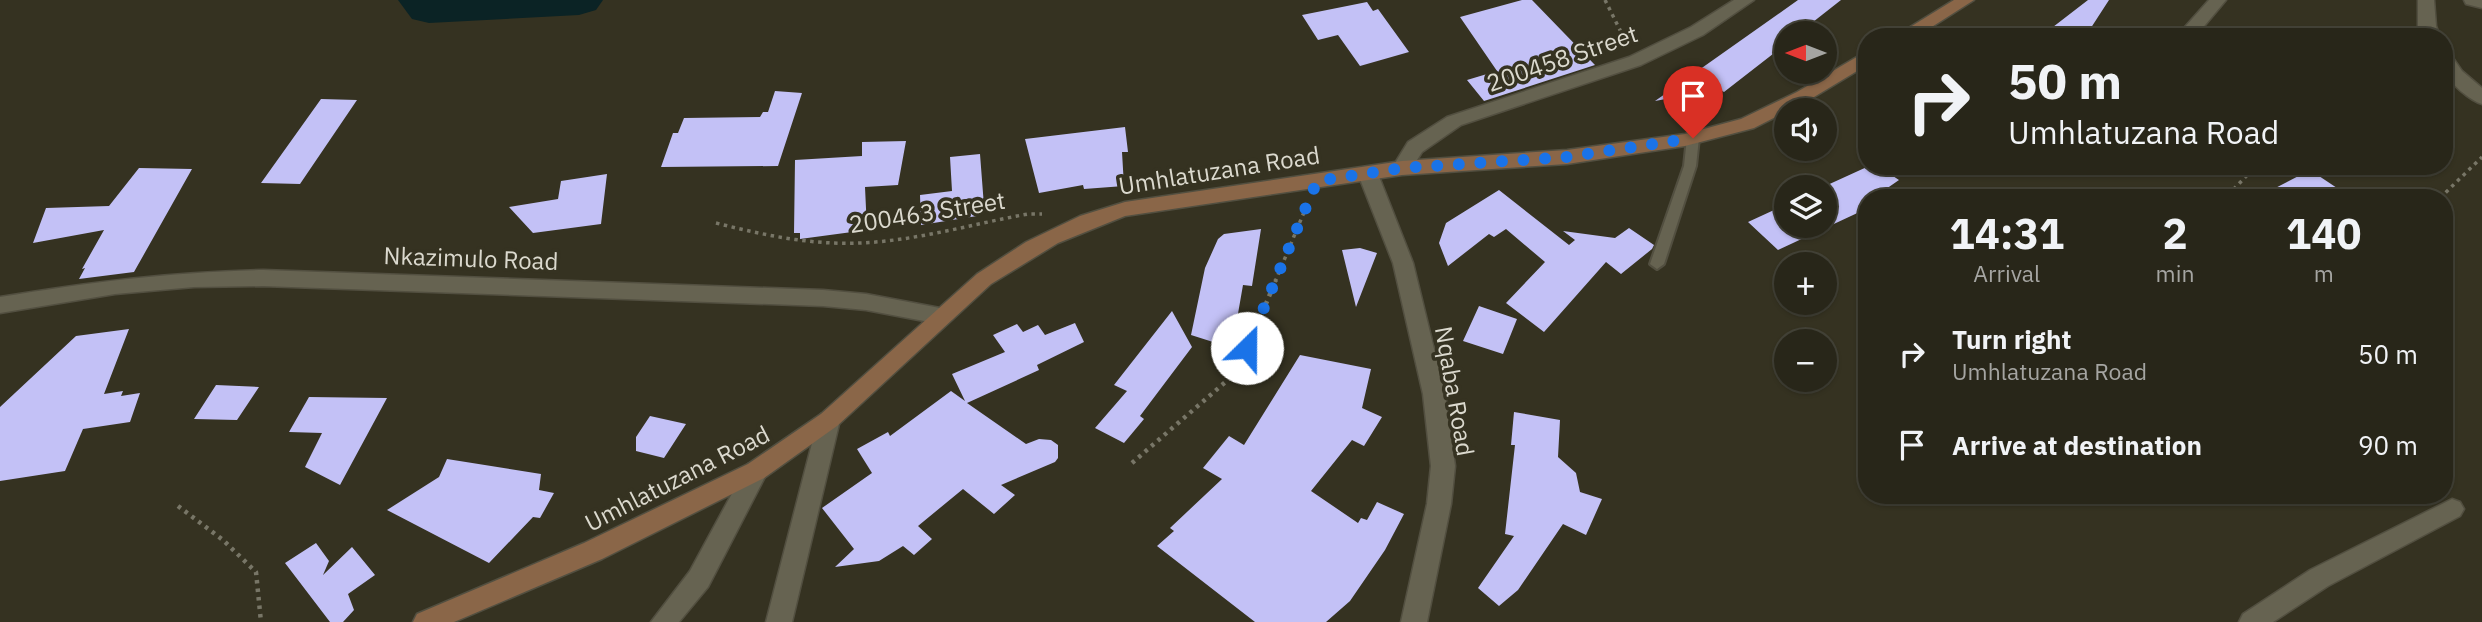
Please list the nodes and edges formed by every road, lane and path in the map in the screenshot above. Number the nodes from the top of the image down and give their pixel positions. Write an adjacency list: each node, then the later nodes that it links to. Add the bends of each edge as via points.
1 (1605, 0): 11 (path)
2 (1746, 0): 11 (street, 200458 Street, via 1697,31)
3 (1966, 0): 8 (street)
4 (2218, 0): 9 (street)
5 (2426, 0): 10 (street)
6 (2472, 0): 7 (street)
7 (2482, 3)
8 (1918, 28)
9 (2193, 28)
10 (2428, 28)
11 (1635, 61): 17 (street, 200458 Street, via 1454,121 1415,147)
12 (1858, 63): 15 (street, Umhlatuzana Road, via 1747,124)
13 (2453, 71): 14 (street)
14 (2482, 98)
15 (1693, 138): 17 (street, Umhlatuzana Road, via 1567,157); 25 (lane, via 1690,166)
16 (2482, 157): 22 (path)
17 (1402, 168): 18 (street, Umhlatuzana Road)
18 (1368, 174): 20 (street, Umhlatuzana Road); 37 (street, Nqaba Road, via 1403,263 1434,394 1442,456 1443,483)
19 (2247, 175): 21 (path)
20 (1317, 181): 27 (street, Umhlatuzana Road, via 1103,215 1012,258); 29 (path, via 1237,372)
21 (2234, 189)
22 (2449, 189)
23 (1053, 215): 24 (path, 200463 Street, via 1028,214 888,240 839,243 780,239)
24 (716, 223)
25 (1657, 264)
26 (0, 305): 27 (street, Nkazimulo Road, via 115,286 263,278 823,298)
27 (940, 316): 28 (street, Umhlatuzana Road)
28 (829, 420): 30 (street, Umhlatuzana Road); 36 (street)
29 (1132, 463)
30 (756, 471): 34 (street, Umhlatuzana Road, via 593,551); 35 (street, via 699,579)
31 (178, 506): 33 (path, via 256,572)
32 (2452, 509): 38 (street, via 2319,578)
33 (261, 622)
34 (426, 622)
35 (664, 622)
36 (779, 622)
37 (1414, 622)
38 (2252, 622)

